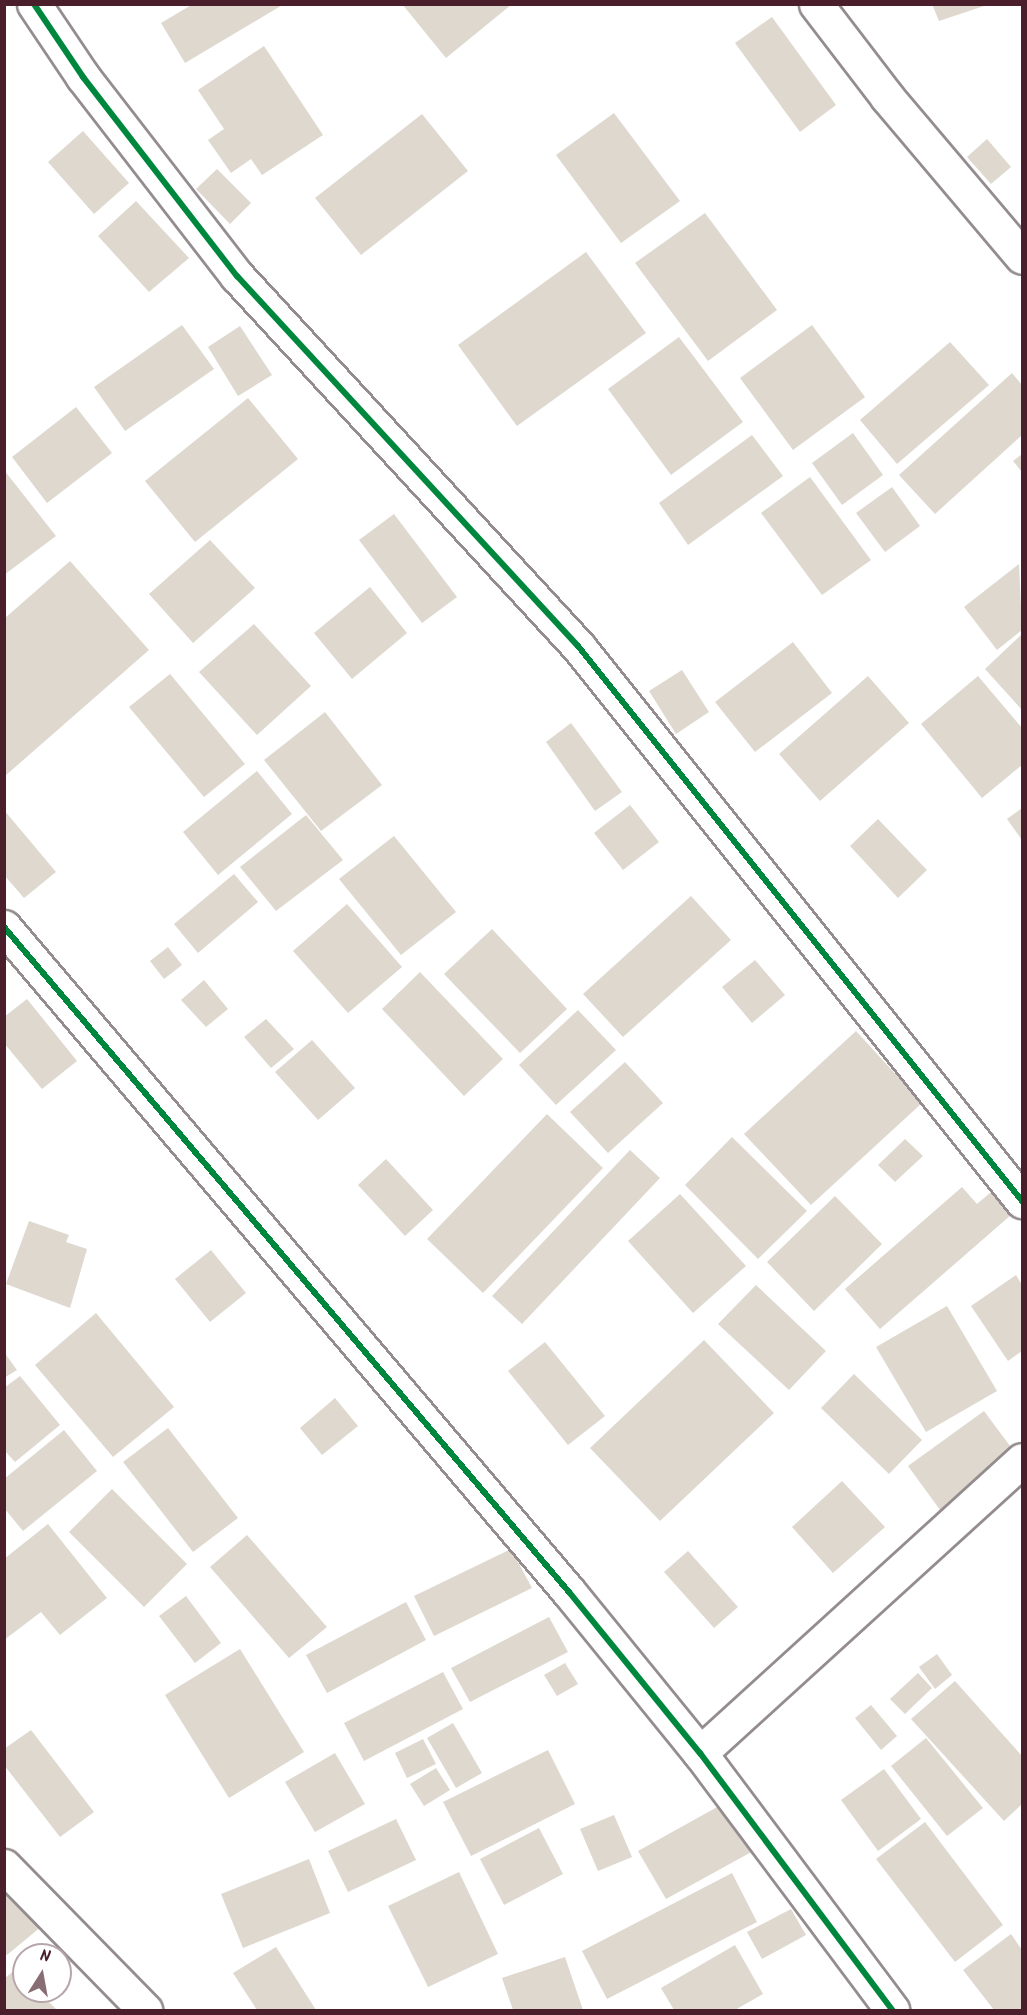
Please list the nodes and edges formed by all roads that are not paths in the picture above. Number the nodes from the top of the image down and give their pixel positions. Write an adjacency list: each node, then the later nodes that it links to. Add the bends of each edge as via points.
1 (34, 4): 5 (street, via 83,77 237,276 578,646)
2 (816, 4): 3 (street, via 887,97)
3 (1023, 257)
4 (4, 927): 7 (street)
5 (1023, 1201)
6 (1023, 1460): 7 (street)
7 (700, 1753): 10 (street)
8 (4, 1866): 9 (street)
9 (145, 2010)
10 (892, 2010)

